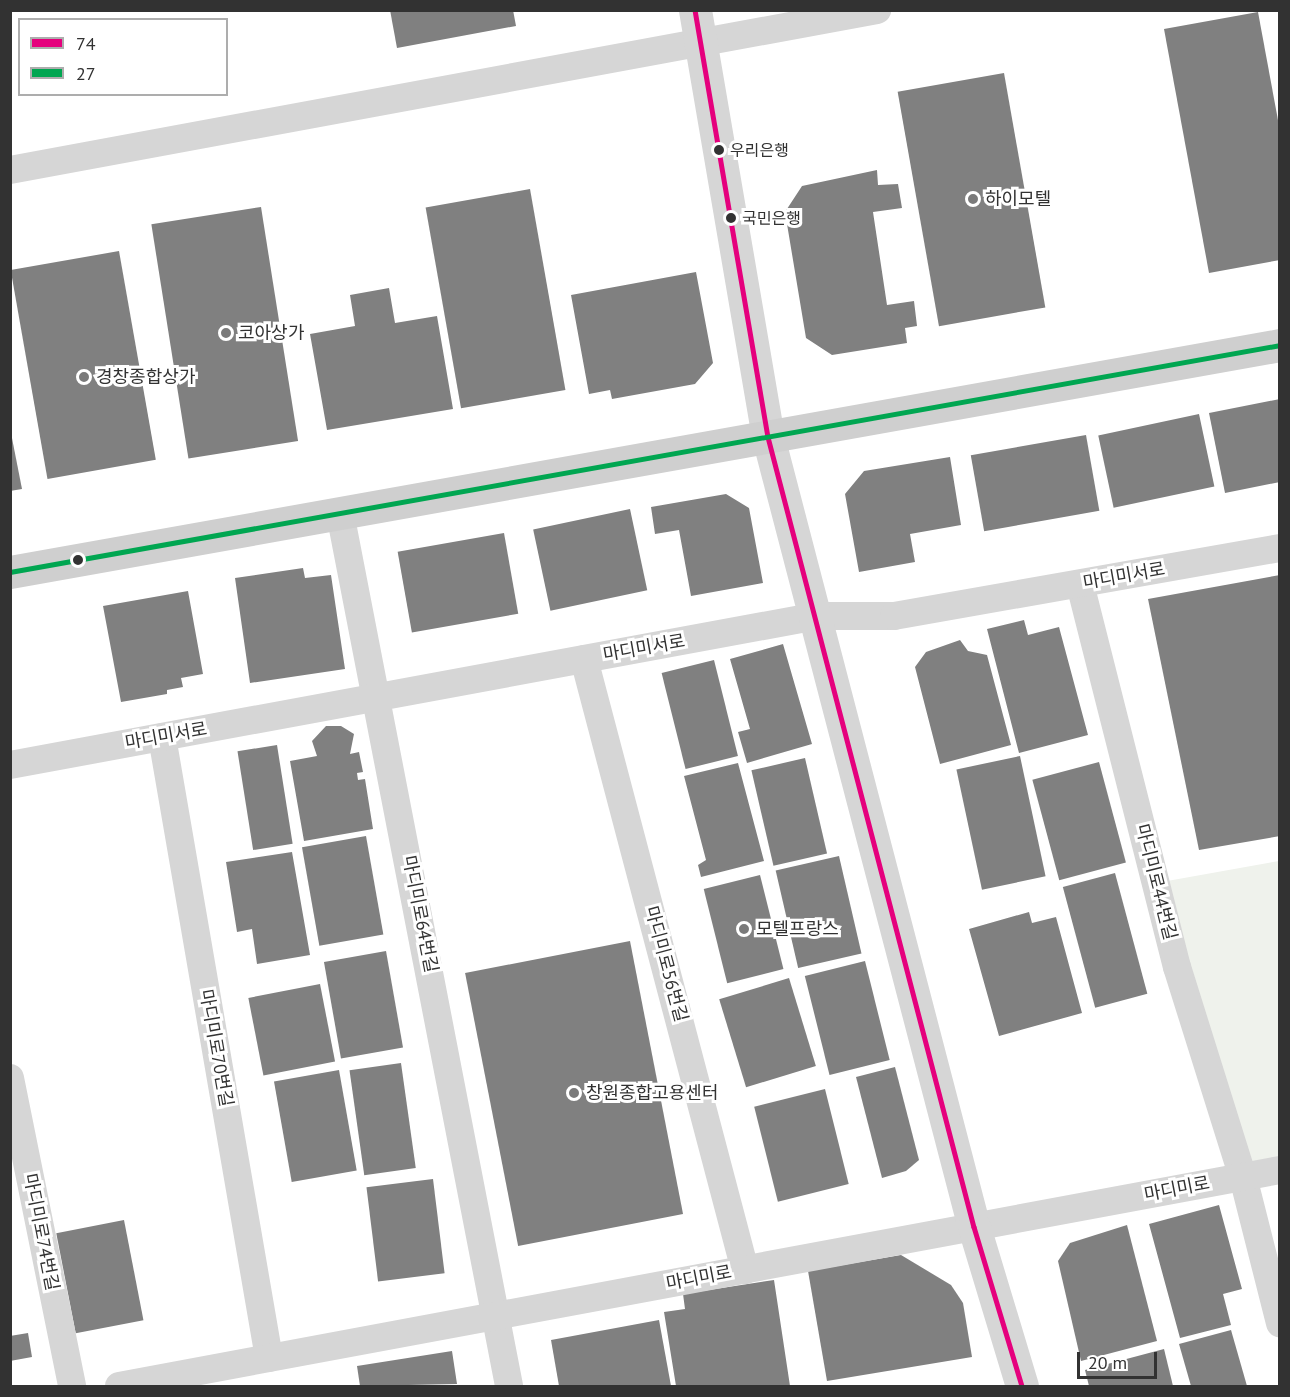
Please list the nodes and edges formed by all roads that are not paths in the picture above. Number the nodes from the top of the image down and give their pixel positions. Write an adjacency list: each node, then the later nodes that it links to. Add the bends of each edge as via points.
1 (695, 10): 3 (street)
2 (877, 10): 3 (street)
3 (700, 43): 4 (street); 6 (street)
4 (10, 170)
5 (1280, 345): 6 (main road)
6 (768, 437): 7 (main road); 11 (street)
7 (340, 513): 9 (main road); 13 (street, 마디미로64번길)
8 (1280, 548): 10 (street, 마디미서로)
9 (10, 572)
10 (1080, 584): 11 (street, 마디미서로, via 894,616); 18 (street, 마디미로44번길, via 1177,967)
11 (817, 616): 12 (street, 마디미서로); 19 (street)
12 (584, 659): 13 (street, 마디미서로); 20 (street, 마디미로56번길)
13 (376, 698): 14 (street, 마디미서로); 21 (street, 마디미로64번길)
14 (162, 737): 15 (street, 마디미서로); 23 (street, 마디미로70번길)
15 (10, 765)
16 (10, 1078): 24 (street, 마디미로74번길)
17 (1280, 1170): 18 (street, 마디미로)
18 (1243, 1177): 19 (street, 마디미로); 22 (street, 마디미로44번길)
19 (974, 1227): 20 (street, 마디미로); 27 (street)
20 (745, 1270): 21 (street, 마디미로)
21 (499, 1316): 23 (street, 마디미로); 26 (street, 마디미로64번길)
22 (1280, 1323)
23 (269, 1358): 25 (street, 마디미로)
24 (72, 1386)
25 (119, 1386)
26 (509, 1386)
27 (1022, 1386)

